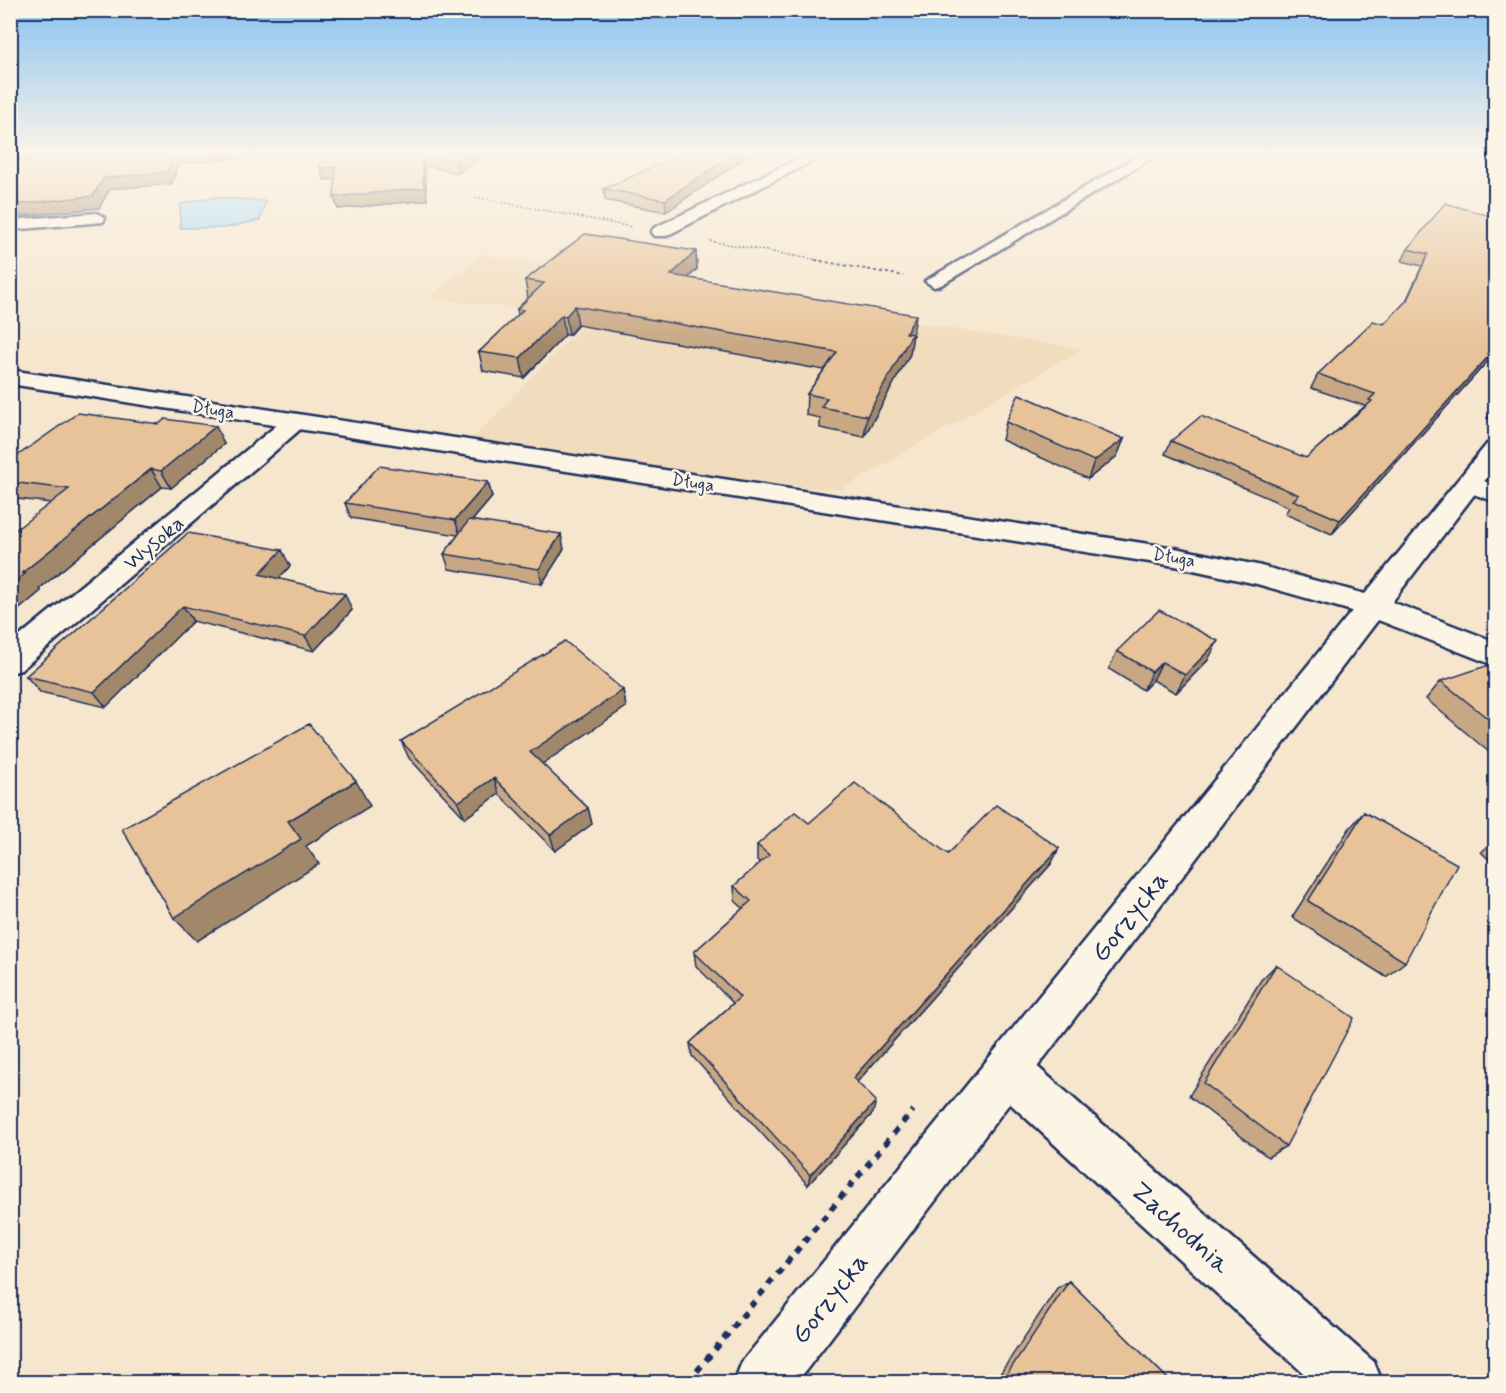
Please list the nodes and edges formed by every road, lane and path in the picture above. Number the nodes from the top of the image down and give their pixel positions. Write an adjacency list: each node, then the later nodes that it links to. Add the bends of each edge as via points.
1 (690, 217): 5 (street)
2 (1044, 217): 6 (street)
3 (97, 218): 4 (street)
4 (10, 225)
5 (660, 232)
6 (934, 281)
7 (10, 377): 8 (street, Długa)
8 (296, 421): 12 (street, Długa, via 1175,557 1289,581); 14 (street, Wysoka)
9 (1496, 449): 10 (street, Gorzycka)
10 (1468, 484): 11 (street); 12 (street, Gorzycka)
11 (1496, 494)
12 (1373, 606): 13 (street, Długa); 15 (street, Gorzycka)
13 (1496, 655)
14 (10, 662)
15 (1008, 1071): 16 (street, Gorzycka); 17 (street, Zachodnia)
16 (762, 1383)
17 (1354, 1383)

